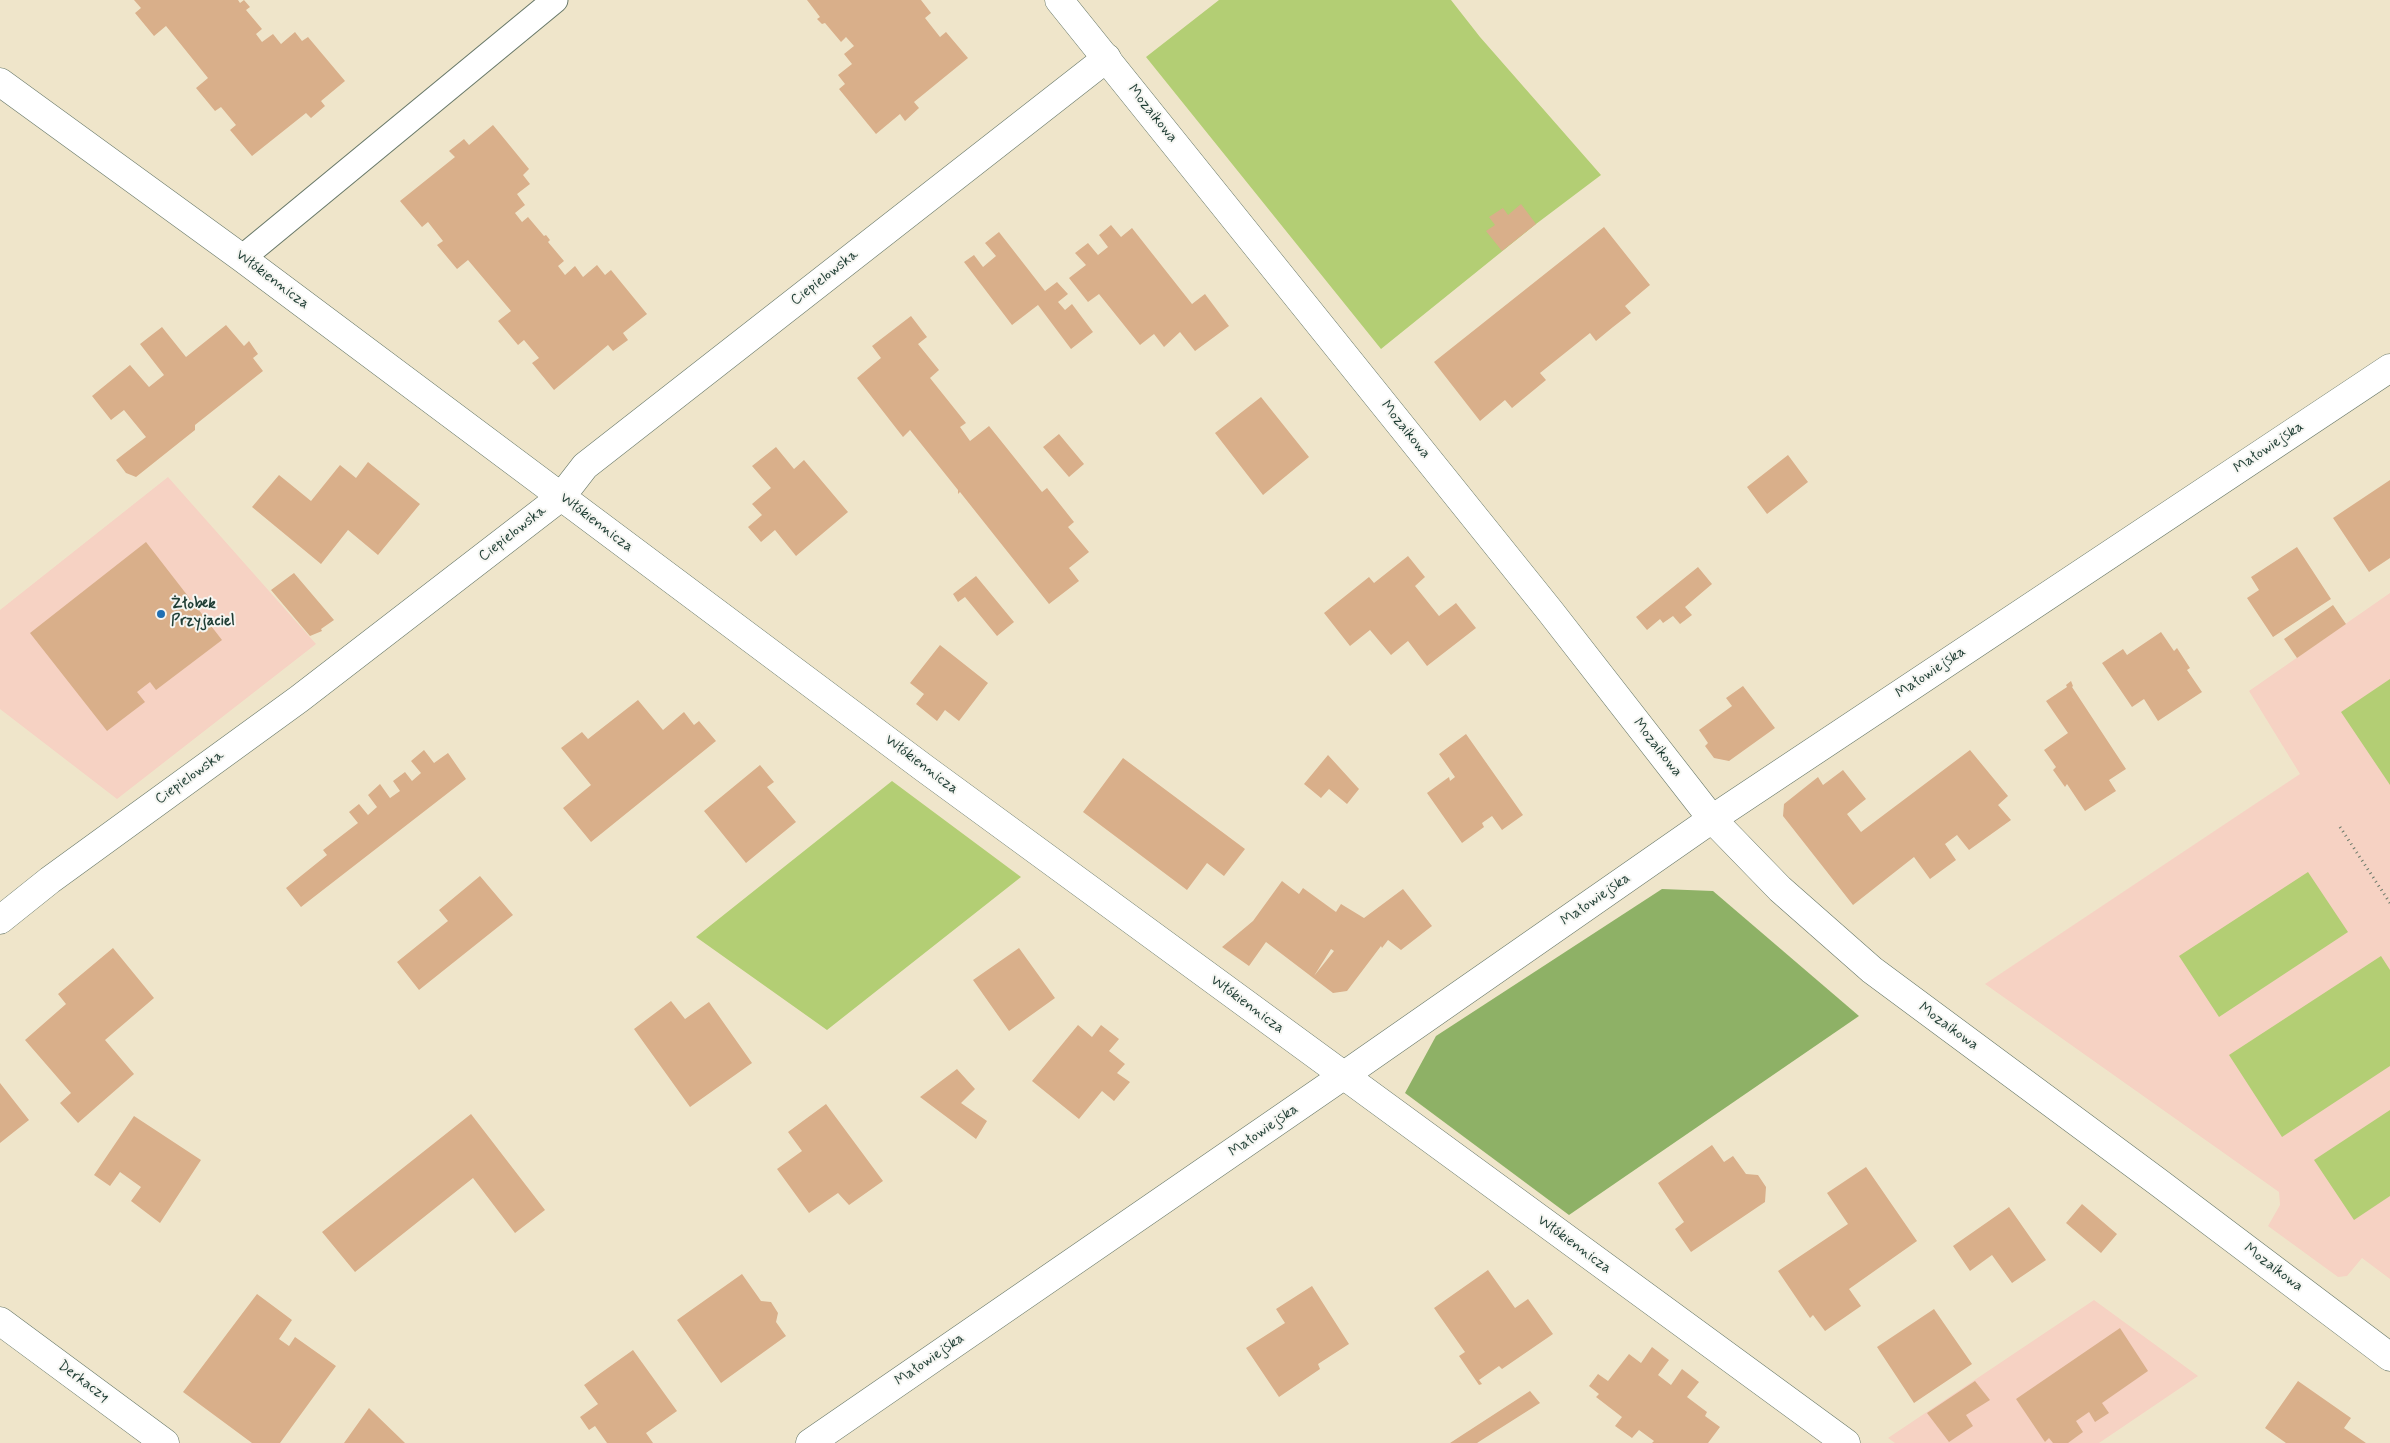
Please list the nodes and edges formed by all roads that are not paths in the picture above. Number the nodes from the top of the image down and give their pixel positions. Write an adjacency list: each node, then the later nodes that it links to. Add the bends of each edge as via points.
1 (555, 0): 5 (lane)
2 (1059, 0): 3 (street, Mozaikowa)
3 (1107, 58): 7 (street, Ciepielowska, via 585,466); 8 (street, Mozaikowa)
4 (0, 82): 5 (street, Włókiennicza)
5 (242, 258): 7 (street, Włókiennicza)
6 (2390, 368): 8 (street, Małowiejska)
7 (561, 497): 9 (street, Ciepielowska, via 299,699); 10 (street, Włókiennicza)
8 (1712, 818): 10 (street, Małowiejska); 12 (street, Mozaikowa, via 1780,889 1872,970)
9 (0, 920)
10 (1344, 1076): 14 (street, Małowiejska); 15 (street, Włókiennicza)
11 (0, 1321): 13 (street, Derkaczy)
12 (2390, 1357)
13 (165, 1443)
14 (810, 1443)
15 (1846, 1443)

